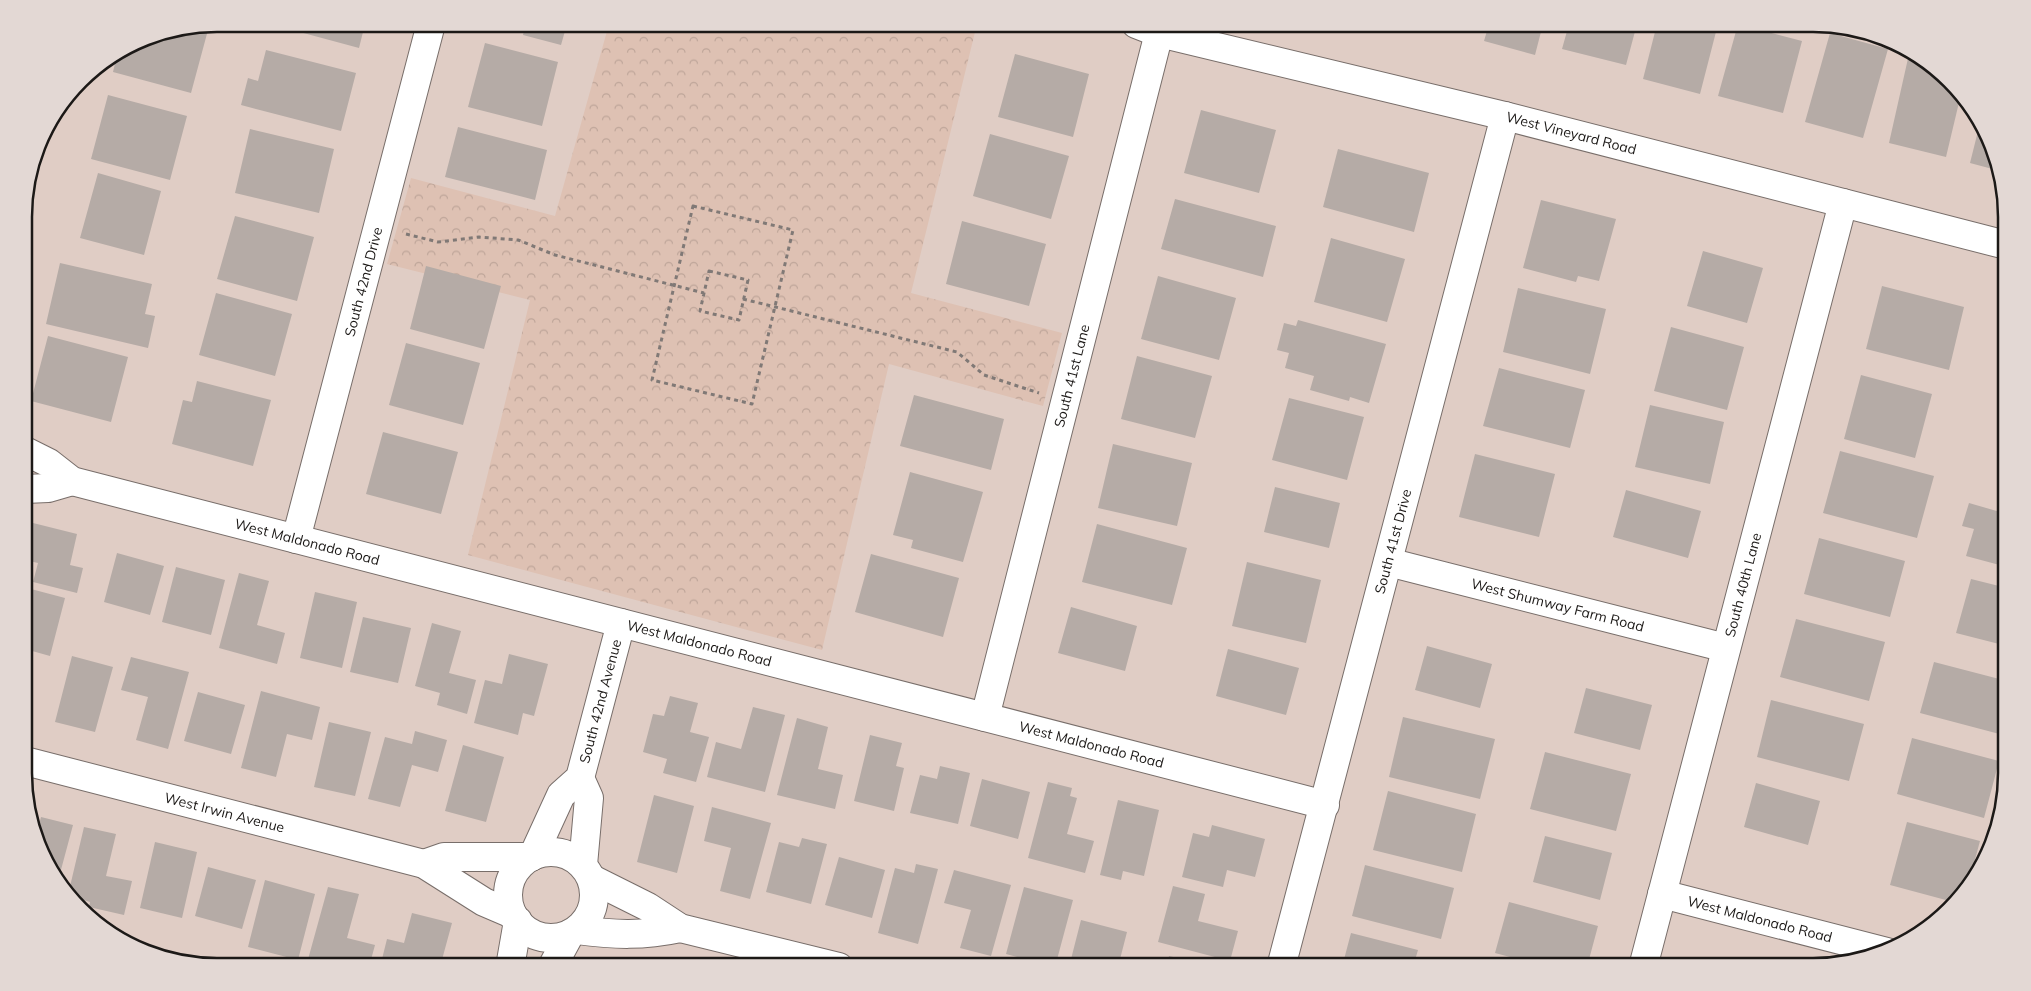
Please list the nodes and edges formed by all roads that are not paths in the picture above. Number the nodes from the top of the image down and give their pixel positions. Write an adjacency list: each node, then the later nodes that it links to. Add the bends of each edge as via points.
1 (429, 32): 10 (street, South 42nd Drive)
2 (1146, 32): 14 (street, South 41st Lane, via 1066,398)
3 (1163, 32): 4 (street, West Vineyard Road)
4 (1505, 116): 5 (street, West Vineyard Road); 11 (street, South 41st Drive)
5 (1843, 203): 6 (street, West Vineyard Road); 13 (street, South 40th Lane)
6 (1998, 243)
7 (32, 454): 8 (street, West Maldonado Road)
8 (72, 481): 9 (street); 10 (street, West Maldonado Road)
9 (32, 489)
10 (296, 539): 12 (street, West Maldonado Road)
11 (1388, 562): 13 (street, West Shumway Farm Road); 17 (street, South 41st Drive)
12 (621, 623): 14 (street, West Maldonado Road); 16 (street, South 42nd Avenue)
13 (1726, 648): 21 (street, South 40th Lane)
14 (985, 717): 17 (street, West Maldonado Road)
15 (32, 763): 19 (street, West Irwin Avenue)
16 (580, 778): 18 (street, South 42nd Avenue, via 561,796); 20 (street, South 42nd Avenue, via 589,798)
17 (1326, 805): 29 (street, South 41st Drive)
18 (532, 857): 19 (street, West Irwin Avenue, via 444,858); 20 (street, via 546,852 560,853 572,857); 22 (street, via 520,865 511,882 508,901)
19 (424, 864): 22 (street, West Irwin Avenue, via 484,902)
20 (587, 872): 23 (street); 24 (street, via 595,893 593,907 587,920)
21 (1662, 894): 25 (street, West Maldonado Road); 30 (street, South 40th Lane)
22 (515, 917): 24 (street, via 530,933 544,938 557,938); 26 (street)
23 (680, 928): 24 (street, via 650,935); 28 (street)
24 (574, 932): 27 (street)
25 (1874, 949)
26 (511, 958)
27 (558, 958)
28 (802, 958)
29 (1284, 958)
30 (1646, 958)

